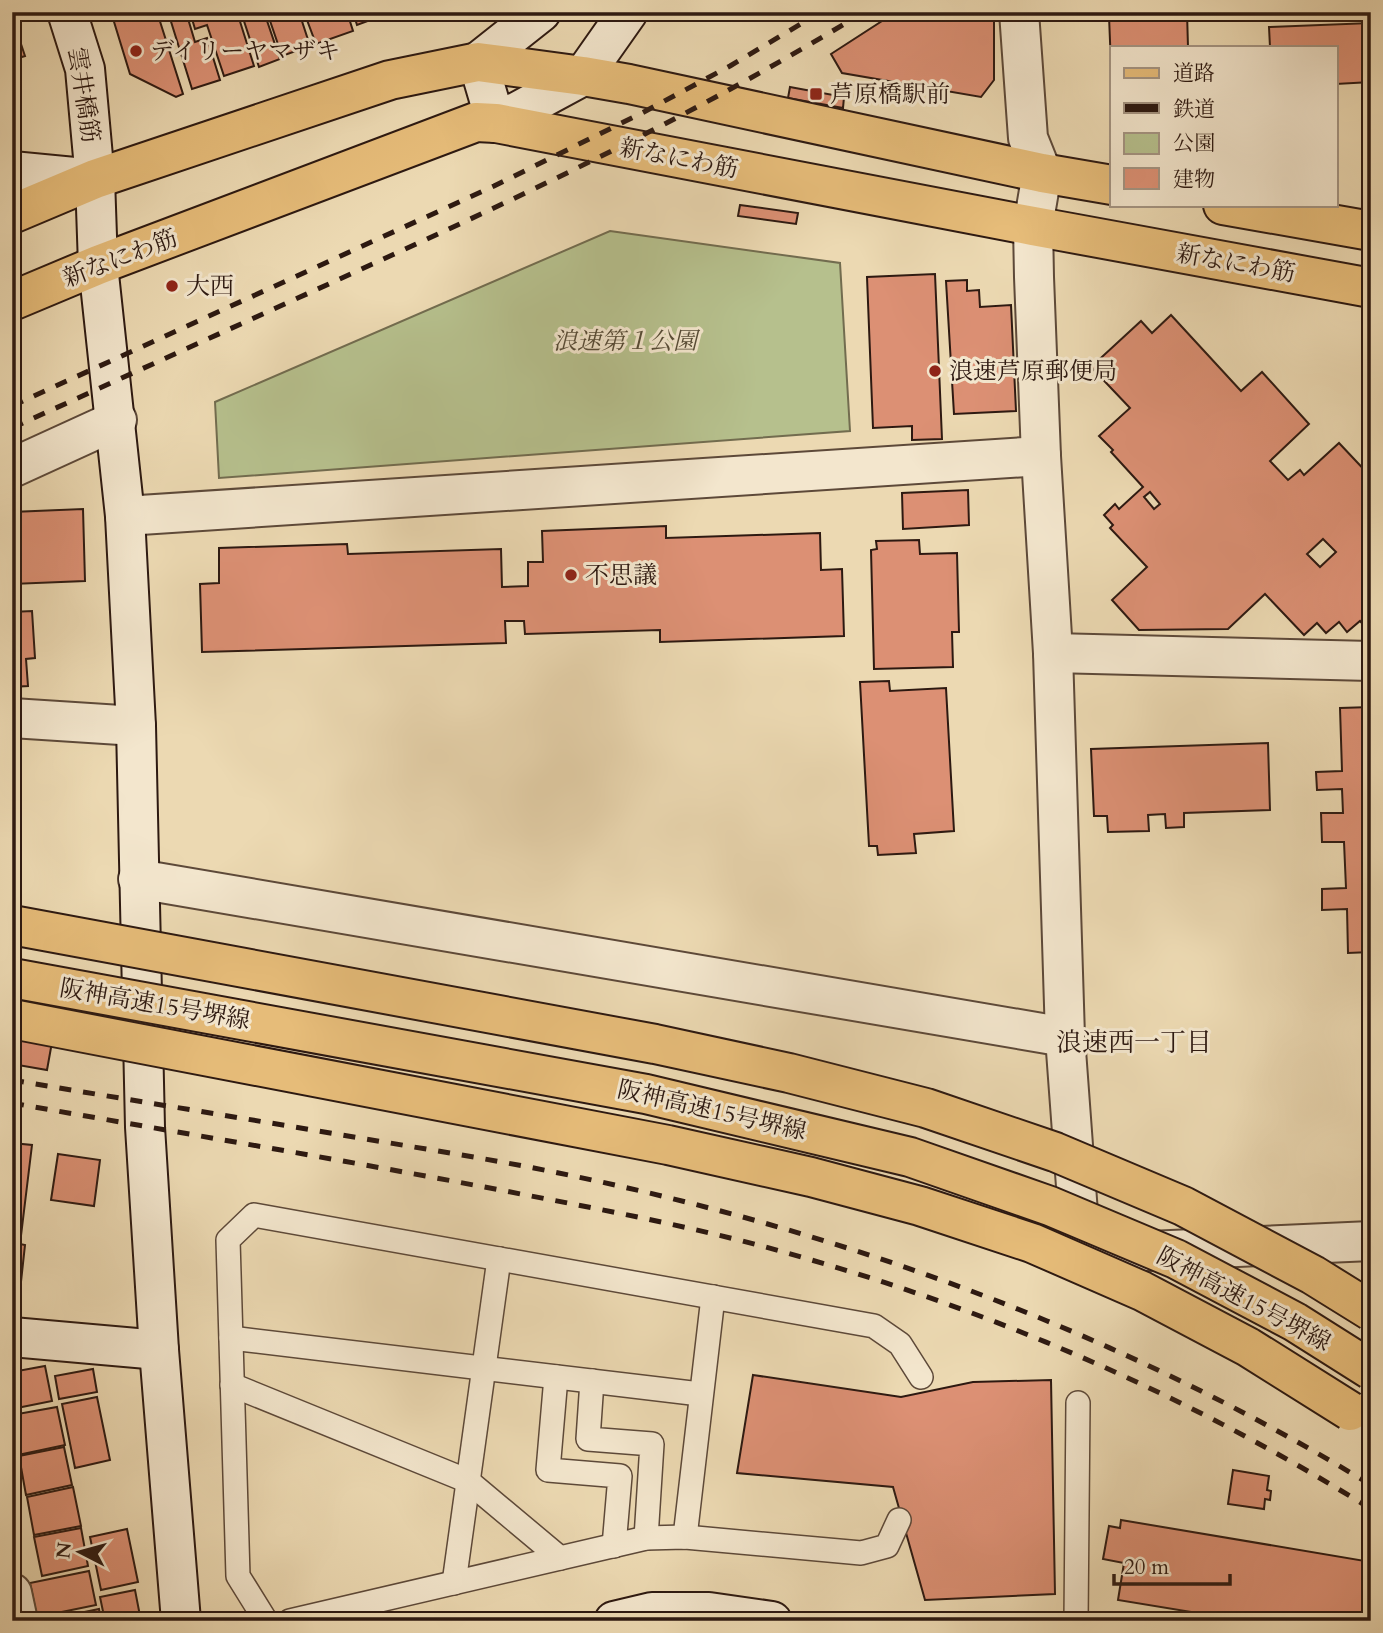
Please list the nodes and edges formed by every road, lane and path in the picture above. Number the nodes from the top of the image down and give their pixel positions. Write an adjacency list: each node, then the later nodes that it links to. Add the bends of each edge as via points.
1 (67, 12): 10 (street, 雲井橋筋, via 85,69)
2 (541, 12): 5 (street)
3 (628, 12): 6 (street)
4 (1019, 12): 9 (street, via 1028,138)
5 (478, 62): 6 (main road); 7 (street); 10 (main road, via 390,80)
6 (583, 76): 7 (street); 9 (main road)
7 (496, 123): 14 (main road, 新なにわ筋); 16 (main road, 新なにわ筋, via 476,122)
8 (12, 172): 10 (street)
9 (1042, 173): 11 (main road); 14 (street)
10 (95, 179): 13 (main road); 16 (street, 雲井橋筋)
11 (1110, 185)
12 (1229, 206): 15 (main road)
13 (12, 214)
14 (1033, 226): 17 (main road, 新なにわ筋); 20 (street)
15 (1371, 231)
16 (98, 265): 18 (main road, 新なにわ筋); 19 (street, 雲井橋筋)
17 (1371, 288)
18 (12, 301)
19 (117, 421): 21 (street); 22 (street, 雲井橋筋)
20 (1041, 456): 22 (street); 23 (street)
21 (12, 468)
22 (125, 516): 26 (street, 雲井橋筋)
23 (1053, 653): 24 (street); 31 (street)
24 (1371, 661)
25 (12, 718): 26 (street)
26 (136, 726): 27 (street, 雲井橋筋)
27 (138, 879): 31 (street); 38 (street, 雲井橋筋, via 145,1126)
28 (12, 925): 35 (main road, 阪神高速15号堺線, bridge, via 655,1044 926,1108 1055,1152 1183,1206 1314,1275)
29 (12, 978): 40 (main road, 阪神高速15号堺線, bridge, via 646,1094 910,1157 1050,1206 1176,1259 1295,1322)
30 (12, 1019): 47 (main road, bridge, via 667,1145 920,1206 1032,1243 1142,1292 1248,1347)
31 (1065, 1037): 32 (street, via 1082,1254)
32 (1371, 1241)
33 (499, 1259): 34 (lane); 37 (lane, via 254,1215 228,1240); 39 (lane)
34 (713, 1297): 42 (lane, via 874,1326 900,1344); 45 (lane)
35 (1371, 1311)
36 (12, 1337): 38 (street)
37 (231, 1338): 39 (lane); 44 (lane)
38 (159, 1350): 57 (street, 雲井橋筋)
39 (484, 1368): 41 (lane); 48 (lane)
40 (1371, 1370)
41 (556, 1377): 43 (lane); 52 (lane, via 548,1470 620,1476)
42 (921, 1377)
43 (592, 1381): 45 (lane); 51 (lane, via 588,1440 652,1444)
44 (232, 1385): 48 (lane); 58 (lane, via 238,1576)
45 (700, 1394): 50 (lane)
46 (1077, 1403): 62 (lane)
47 (1350, 1411)
48 (468, 1481): 53 (lane); 54 (lane)
49 (899, 1520): 50 (lane, via 887,1546 861,1553)
50 (685, 1536): 51 (lane)
51 (646, 1538): 52 (lane)
52 (614, 1546): 53 (lane)
53 (560, 1558): 54 (lane)
54 (454, 1583): 59 (lane)
55 (12, 1593): 56 (street)
56 (18, 1621)
57 (181, 1621)
58 (266, 1621)
59 (290, 1621)
60 (614, 1621): 61 (street, via 652,1612 709,1612)
61 (772, 1621)
62 (1076, 1621)

